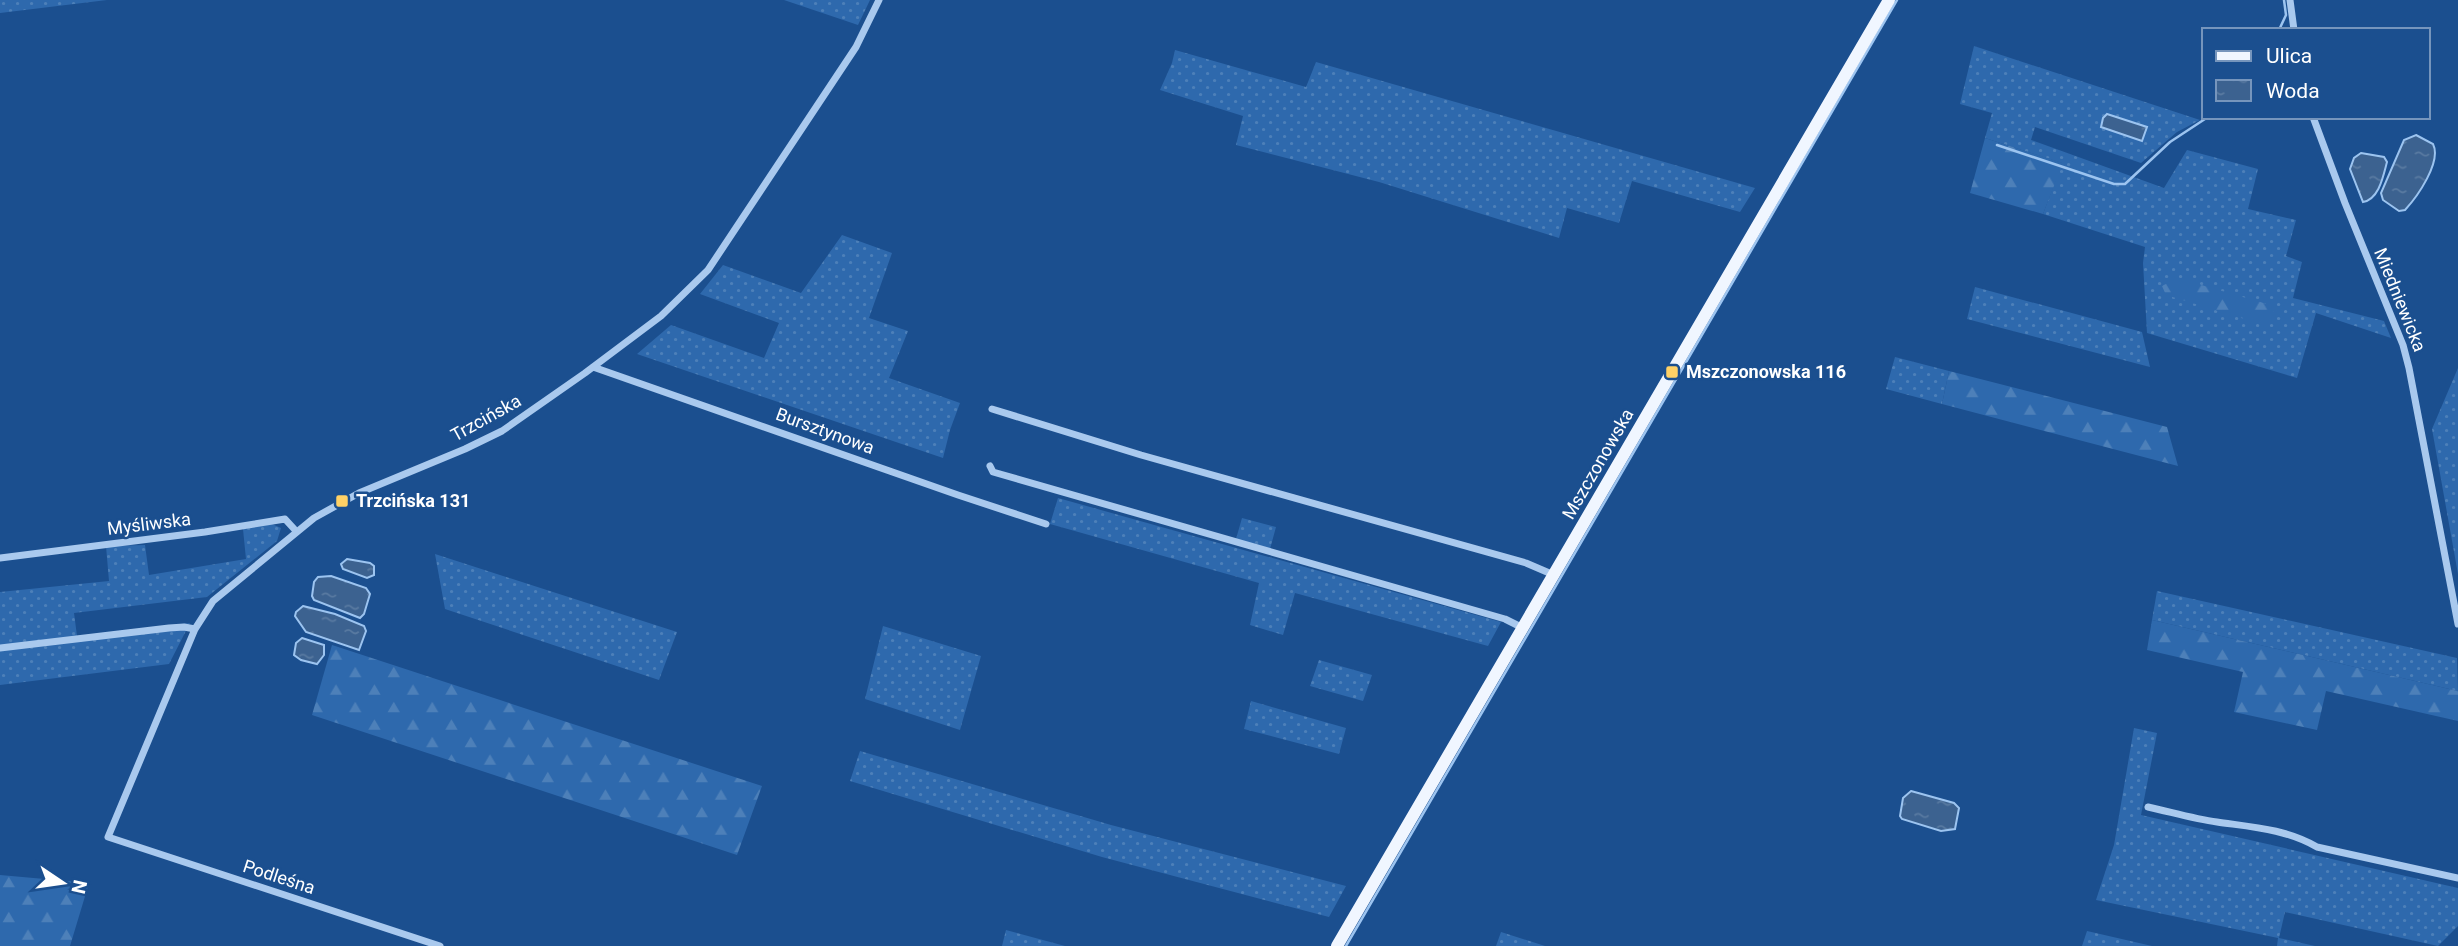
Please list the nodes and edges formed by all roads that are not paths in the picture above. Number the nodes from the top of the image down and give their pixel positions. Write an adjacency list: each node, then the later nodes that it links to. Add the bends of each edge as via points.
1 (879, 0): 6 (street, Trzcińska, via 856,47 708,270 661,316)
2 (1889, 0): 12 (main road, Mszczonowska)
3 (2290, 0): 4 (street)
4 (2294, 28)
5 (2314, 119): 13 (street, Miedniewicka, via 2410,368)
6 (593, 367): 9 (street, Bursztynowa); 10 (street, Trzcińska, via 502,431 335,504)
7 (992, 409): 12 (street, via 1526,563)
8 (990, 467): 14 (street, via 992,472 1018,480 1506,619)
9 (1046, 524)
10 (296, 531): 11 (street, Myśliwska, via 285,519); 15 (street, Trzcińska, via 213,601)
11 (0, 558)
12 (1554, 575): 14 (main road, Mszczonowska)
13 (2458, 624)
14 (1523, 628): 21 (main road, Mszczonowska)
15 (195, 629): 16 (street, via 177,627); 18 (street, Trzcińska)
16 (0, 648)
17 (2148, 807): 19 (street, via 2298,836 2316,847)
18 (108, 837): 20 (street, Podleśna)
19 (2458, 878)
20 (440, 946)
21 (1337, 946)

